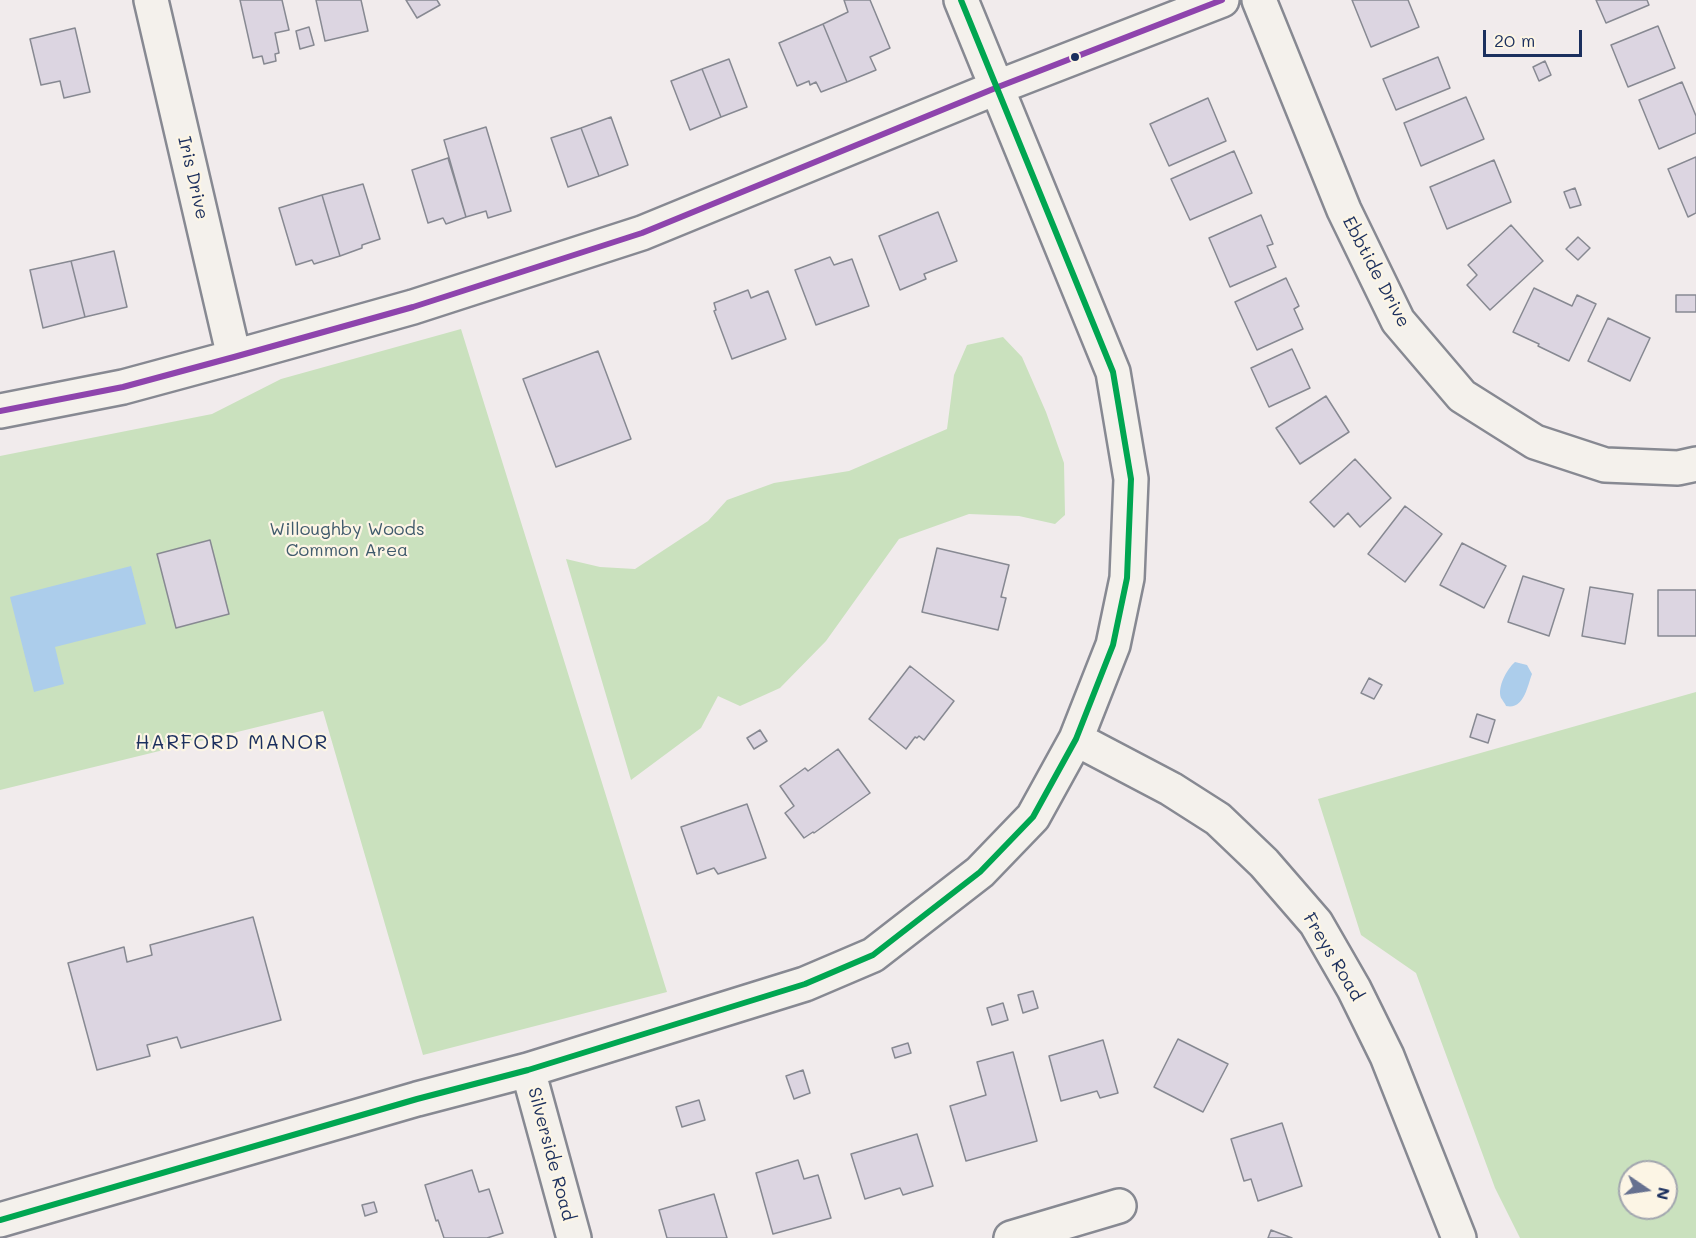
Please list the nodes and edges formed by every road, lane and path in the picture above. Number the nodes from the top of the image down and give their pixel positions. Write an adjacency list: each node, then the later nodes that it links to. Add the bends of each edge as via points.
1 (151, 0): 6 (street, Iris Drive)
2 (961, 0): 5 (street)
3 (1222, 0): 5 (street)
4 (1259, 0): 8 (street, Ebbtide Drive, via 1344,210 1398,321 1462,396 1535,442 1605,465 1678,468)
5 (998, 87): 6 (street, via 642,233 413,307); 9 (street, via 1113,372 1131,479 1127,578 1113,645)
6 (234, 357): 7 (street, via 123,387)
7 (0, 411)
8 (1696, 464)
9 (1076, 739): 10 (street, via 1033,817 980,872 873,955 805,984); 15 (street, Freys Road, via 1171,789 1218,819 1264,863 1316,923 1387,1056)
10 (528, 1070): 12 (street); 13 (street, Silverside Road)
11 (1119, 1206): 14 (street)
12 (0, 1220)
13 (574, 1238)
14 (1011, 1238)
15 (1459, 1238)

